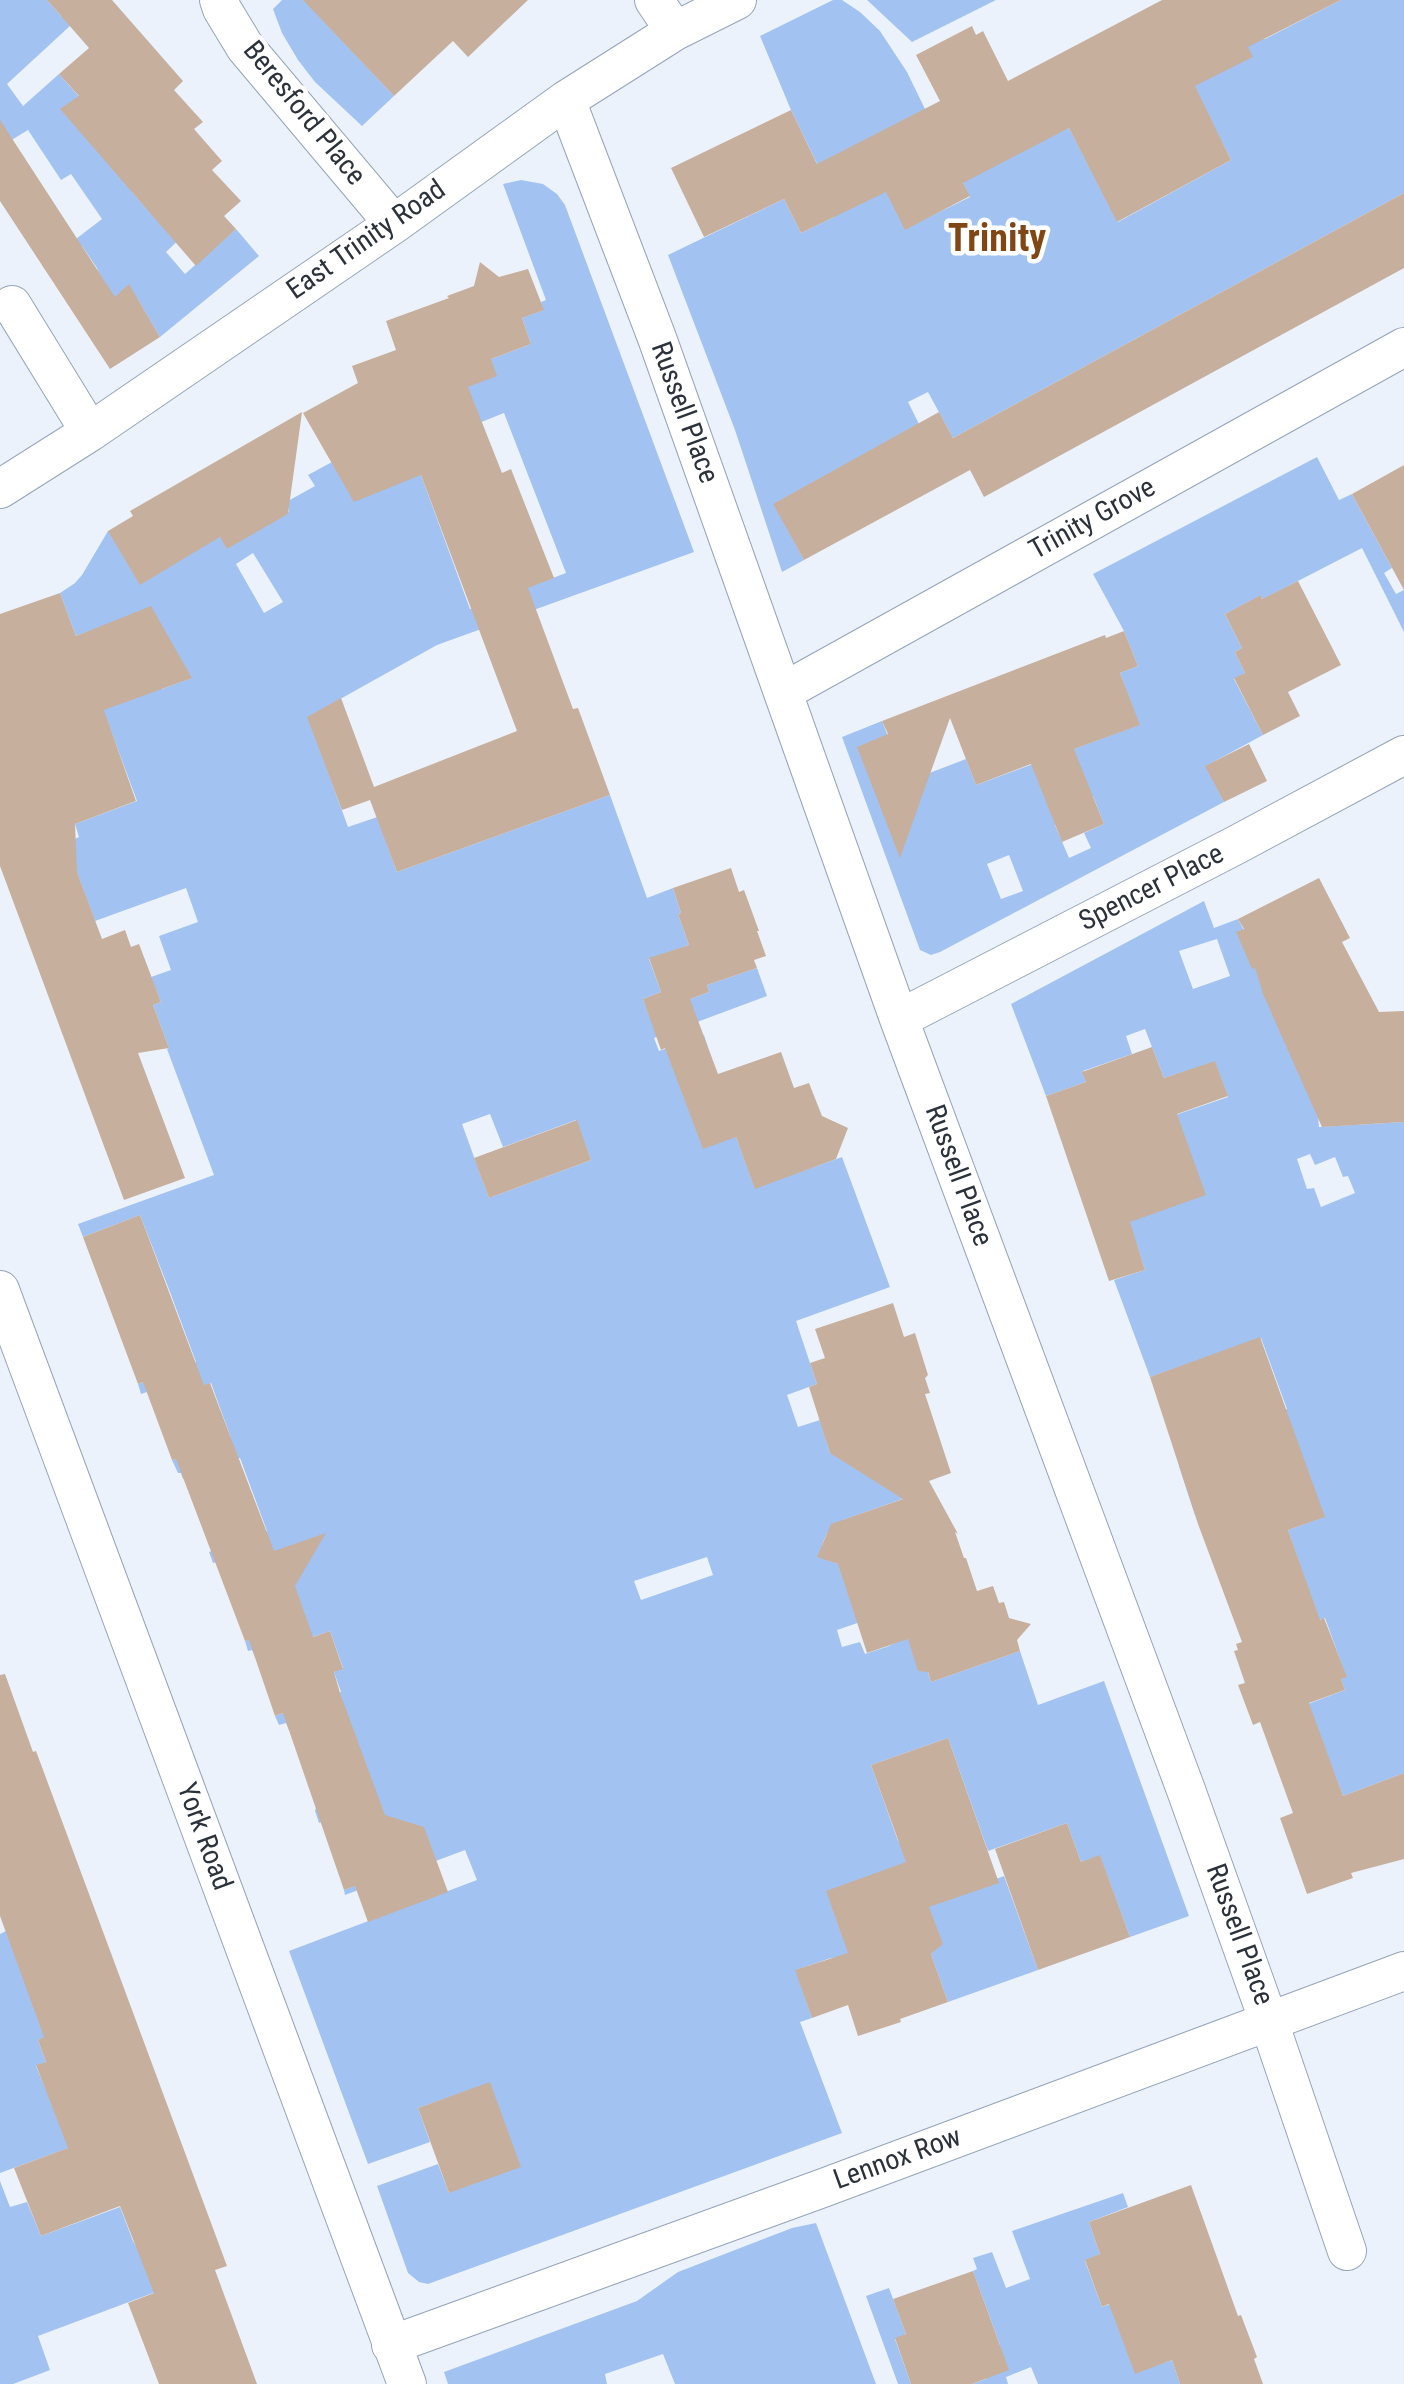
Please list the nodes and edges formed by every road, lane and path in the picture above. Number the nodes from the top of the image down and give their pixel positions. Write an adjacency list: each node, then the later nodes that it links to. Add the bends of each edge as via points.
1 (220, 0): 5 (street, Beresford Place, via 245,46)
2 (737, 0): 3 (street, East Trinity Road)
3 (665, 16): 4 (street, East Trinity Road)
4 (566, 100): 5 (street, East Trinity Road); 10 (street, Russell Place)
5 (394, 224): 8 (street, East Trinity Road)
6 (12, 306): 8 (street)
7 (1404, 347): 10 (street, Trinity Grove)
8 (90, 432): 9 (street, East Trinity Road)
9 (0, 489)
10 (782, 692): 12 (street, Russell Place)
11 (1404, 756): 12 (street, Spencer Place)
12 (899, 1020): 15 (street, Russell Place)
13 (0, 1290): 17 (street, York Road)
14 (1404, 1972): 15 (street, Lennox Row)
15 (1269, 2022): 16 (street, Russell Place); 17 (street, Lennox Row)
16 (1347, 2251)
17 (392, 2345): 18 (street, York Road)
18 (407, 2384)

